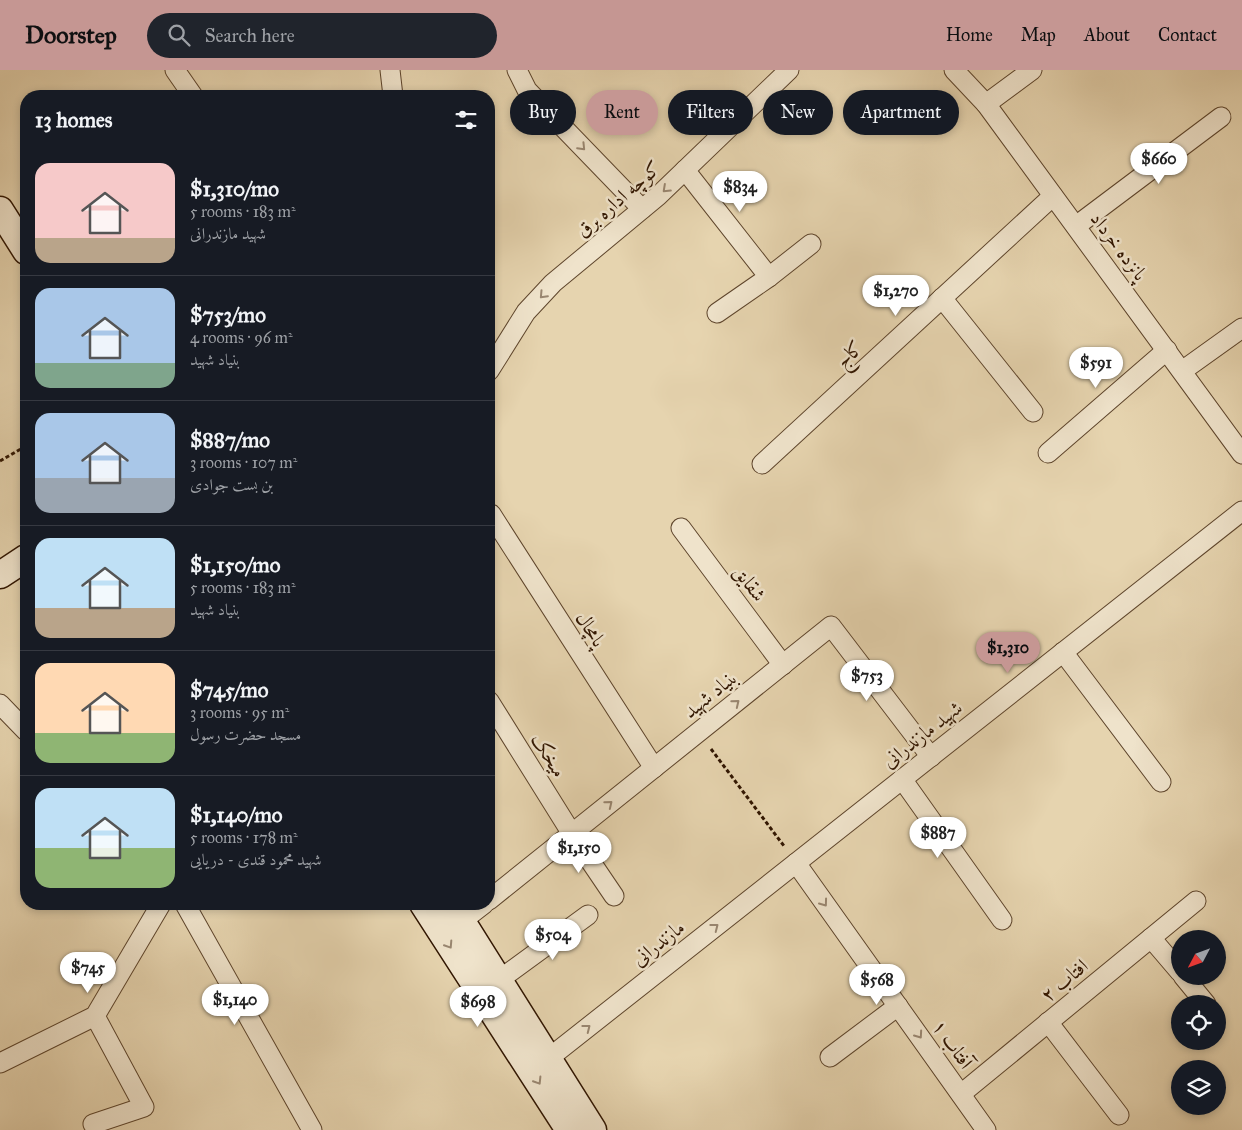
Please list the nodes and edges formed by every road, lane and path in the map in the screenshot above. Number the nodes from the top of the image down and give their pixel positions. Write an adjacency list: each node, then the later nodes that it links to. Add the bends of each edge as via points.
1 (175, 70): 7 (street)
2 (390, 70): 8 (street)
3 (517, 70): 13 (street, one-way to 13, via 527,90)
4 (789, 70): 11 (street, کوچه اداره برق)
5 (954, 70): 9 (street, پانزده خرداد)
6 (1032, 70): 9 (street)
7 (189, 90)
8 (392, 90)
9 (986, 104): 12 (street, پانزده خرداد)
10 (1221, 117): 15 (street)
11 (685, 170): 13 (street, کوچه اداره برق, one-way to 13); 18 (street)
12 (1053, 196): 15 (street, پانزده خرداد); 19 (street, کاج)
13 (642, 209): 23 (street, کوچه اداره برق, one-way to 23, via 553,283 526,312)
14 (0, 210): 16 (main road)
15 (1076, 226): 22 (street, پانزده خرداد)
16 (20, 242)
17 (811, 244): 18 (street)
18 (769, 277): 20 (street)
19 (942, 298): 25 (street); 30 (street, کاج)
20 (716, 313)
21 (1242, 328): 24 (street)
22 (1167, 350): 24 (street, پانزده خرداد); 27 (street)
23 (495, 361)
24 (1182, 371): 28 (street, پانزده خرداد)
25 (1033, 412)
26 (20, 449): 29 (path)
27 (1048, 453)
28 (1242, 454)
29 (0, 461)
30 (762, 464)
31 (1242, 511): 36 (street, شهید مازندرانی)
32 (495, 520): 43 (street, پامچال)
33 (681, 528): 37 (street, شقایق)
34 (20, 562): 35 (main road)
35 (0, 575)
36 (1063, 652): 42 (street, شهید مازندرانی); 45 (street)
37 (783, 665): 41 (street, بنیاد شهید, one-way to 37); 42 (street, بنیاد شهید, via 831,626)
38 (0, 704): 40 (street)
39 (495, 711): 46 (street, میخک)
40 (20, 724)
41 (699, 732): 43 (street, بنیاد شهید); 47 (path)
42 (931, 757): 44 (street, شهید مازندرانی)
43 (654, 768): 46 (street, بنیاد شهید, one-way to 43)
44 (902, 779): 47 (street, شهید مازندرانی); 56 (street)
45 (1161, 782)
46 (572, 834): 48 (street, بنیاد شهید); 49 (street, میخک)
47 (796, 863): 62 (street, آفتاب ۱, one-way to 62); 66 (street, مازندرانی, one-way to 47)
48 (495, 895)
49 (614, 896)
50 (1196, 901): 57 (street, افتاب ۲)
51 (157, 910): 63 (street)
52 (188, 910): 71 (street)
53 (427, 910): 72 (main road, one-way to 72)
54 (457, 912): 59 (main road)
55 (588, 916): 59 (street)
56 (1002, 920)
57 (1151, 938): 58 (street); 64 (street, افتاب ۲)
58 (1171, 961)
59 (499, 980): 66 (main road)
60 (1190, 985): 61 (street)
61 (1199, 995)
62 (898, 1006): 65 (street); 68 (street, آفتاب ۱, one-way to 68)
63 (95, 1016): 67 (street); 70 (street, via 144,1107)
64 (1048, 1022): 68 (street, افتاب ۲); 69 (street)
65 (830, 1057)
66 (549, 1058): 73 (main road)
67 (0, 1063)
68 (961, 1094): 74 (street, آفتاب ۱)
69 (1120, 1115)
70 (93, 1124)
71 (312, 1130)
72 (569, 1130)
73 (594, 1130)
74 (986, 1130)

